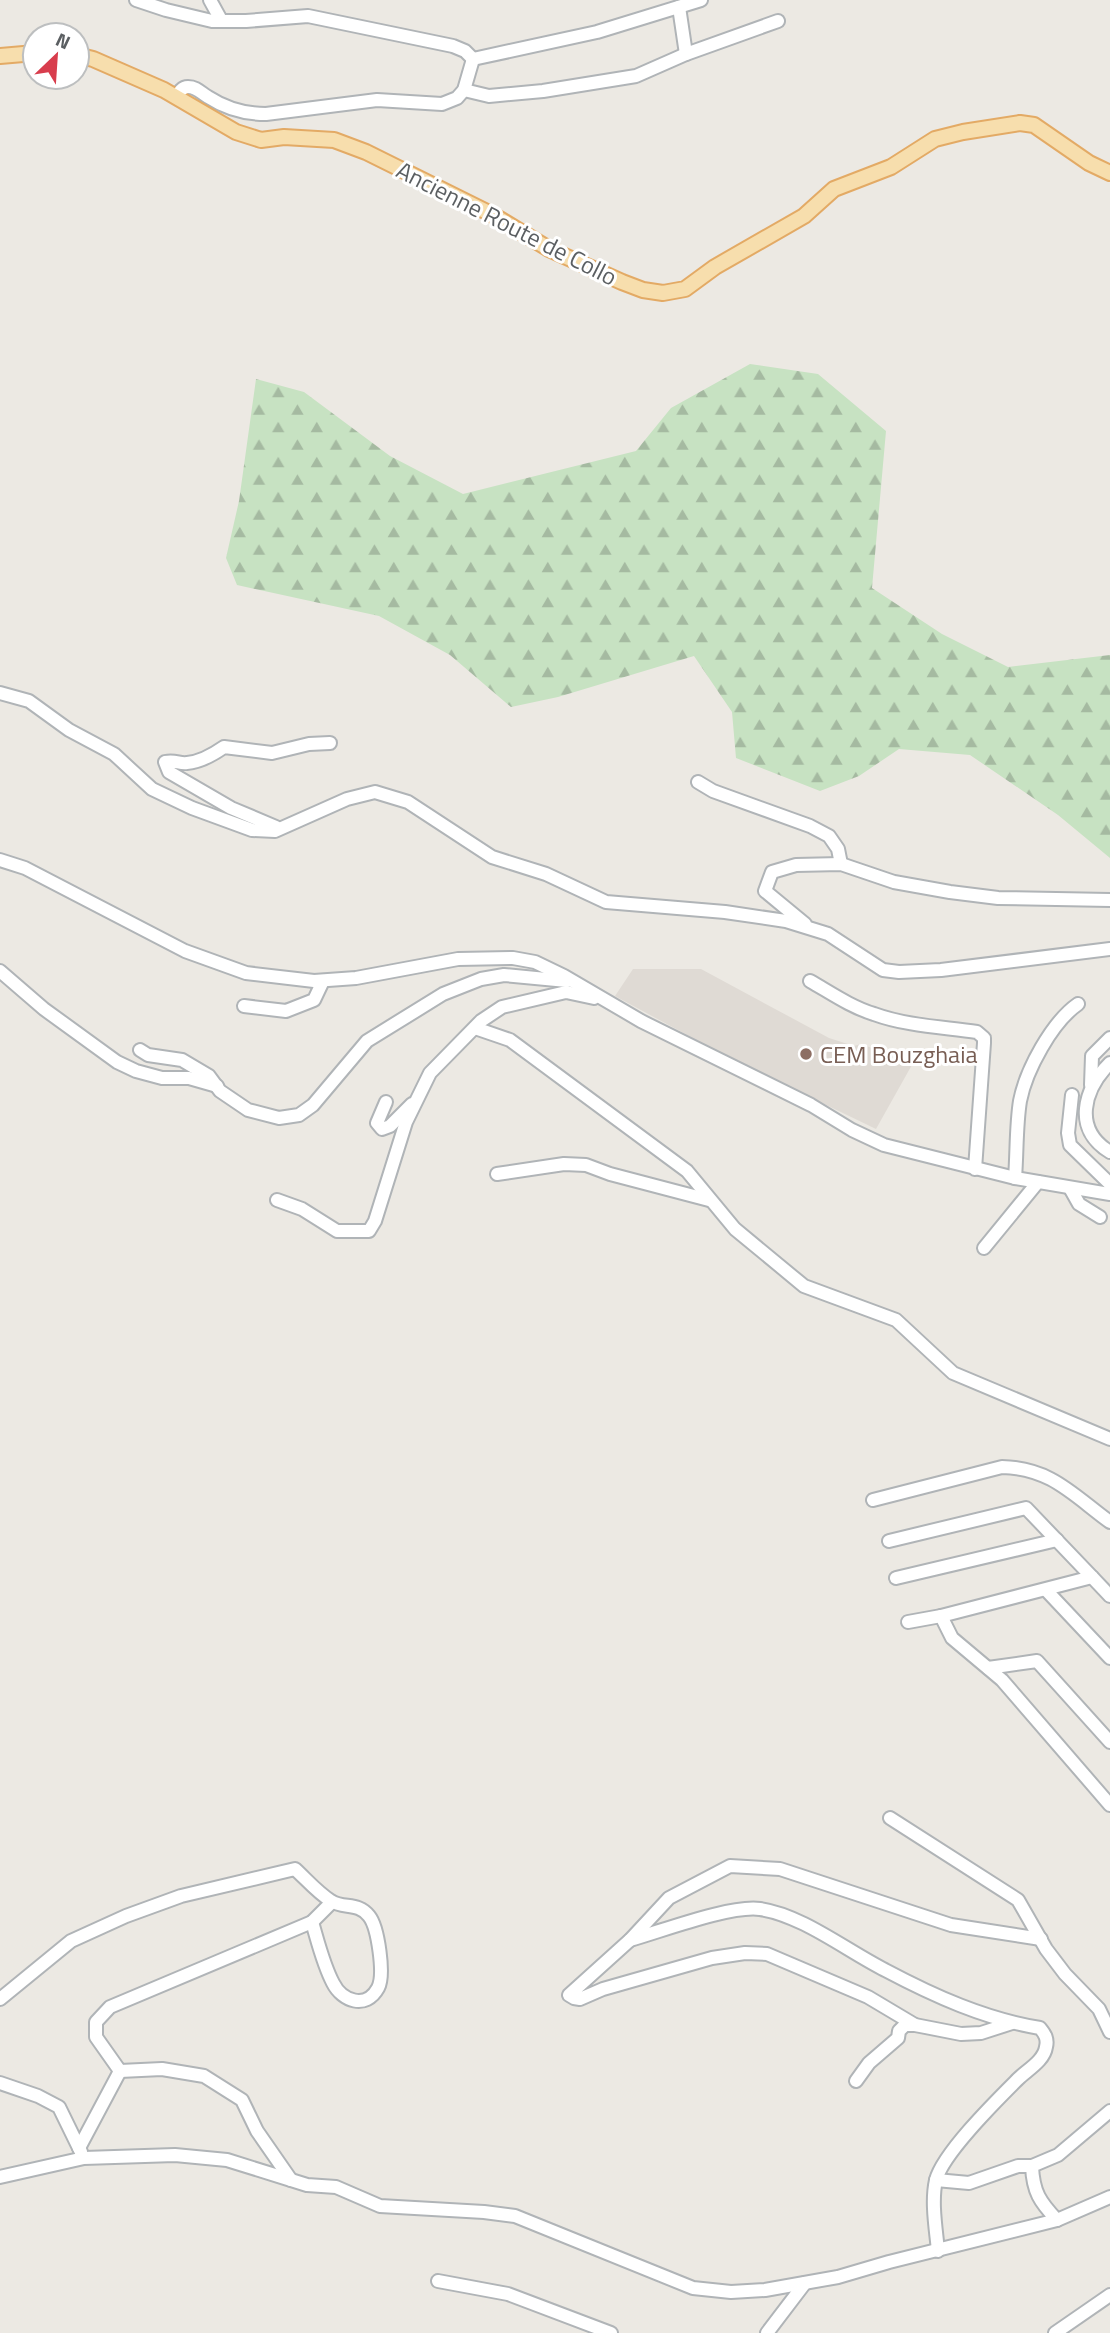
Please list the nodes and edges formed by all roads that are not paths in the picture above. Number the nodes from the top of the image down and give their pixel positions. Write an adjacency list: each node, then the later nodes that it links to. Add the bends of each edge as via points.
1 (136, 0): 5 (street)
2 (210, 0): 5 (street)
3 (701, 0): 4 (street)
4 (679, 7): 8 (street); 11 (street, via 597,32)
5 (221, 20): 11 (street, via 308,16 453,46)
6 (778, 21): 8 (street)
7 (21, 54): 9 (main road)
8 (686, 54): 12 (street, via 636,76 489,96)
9 (0, 56)
10 (91, 58): 13 (main road, Ancienne Route de Collo)
11 (473, 59): 12 (street)
12 (464, 90): 13 (street, via 457,99 442,104 377,100 266,114 221,104 190,87)
13 (176, 97): 14 (main road, Ancienne Route de Collo, via 236,132 261,140 334,140 366,152 494,215 550,249 622,282 663,293 685,289 804,216 834,189 891,167 935,139 1020,123 1034,125)
14 (1110, 173)
15 (2, 694): 18 (street, via 29,701 114,754 152,789 233,825)
16 (330, 743): 18 (street, via 272,753 224,747 186,764 165,762 169,772 231,808)
17 (698, 782): 20 (street, via 829,836)
18 (280, 829): 22 (street, via 375,792 408,802 492,857 545,874 606,902 725,912)
19 (0, 860): 25 (street, via 25,868 185,951 246,973)
20 (841, 864): 21 (street, via 894,882 950,892 998,898); 22 (street, via 796,865 772,872 765,891)
21 (1110, 900)
22 (808, 927): 23 (street, via 828,934 883,970 899,972)
23 (1110, 949)
24 (0, 971): 35 (street, via 117,1062 162,1078 189,1078)
25 (323, 981): 27 (street, via 458,959 513,958 535,962); 30 (street, via 314,1000 286,1011)
26 (810, 981): 41 (street, via 875,1015 981,1034)
27 (574, 982): 28 (street); 35 (street, via 504,975 443,994 367,1041 313,1105 299,1115 279,1118 248,1110)
28 (608, 1002): 31 (street, via 566,992 502,1007); 41 (street, via 884,1145)
29 (1078, 1004): 44 (street, via 1055,1026 1023,1089)
30 (244, 1006)
31 (475, 1027): 38 (street, via 430,1073); 51 (street, via 510,1040 687,1171)
32 (1110, 1038): 36 (street, via 1092,1056)
33 (140, 1050): 35 (street, via 182,1060)
34 (1110, 1063): 36 (street)
35 (217, 1086)
36 (1091, 1086): 40 (street, via 1087,1120 1096,1140)
37 (1072, 1095): 42 (street, via 1070,1145)
38 (419, 1096): 39 (street, via 382,1129 377,1123); 50 (street, via 369,1231 337,1231)
39 (386, 1102)
40 (1110, 1152)
41 (975, 1169): 44 (street)
42 (1094, 1171): 46 (street); 48 (street)
43 (497, 1174): 51 (street, via 586,1165)
44 (1015, 1178): 45 (street)
45 (1038, 1182): 47 (street); 53 (street)
46 (1110, 1184)
47 (1070, 1188): 48 (street); 52 (street, via 1079,1204)
48 (1091, 1191): 49 (street)
49 (1110, 1194)
50 (277, 1199)
51 (710, 1200): 54 (street, via 735,1229 804,1286 897,1320 953,1373)
52 (1100, 1217)
53 (984, 1248)
54 (1110, 1439)
55 (873, 1500): 56 (street, via 1002,1467 1022,1467 1062,1484)
56 (1110, 1522)
57 (1057, 1540): 58 (street, via 1026,1508); 59 (street); 60 (street)
58 (889, 1541)
59 (896, 1578)
60 (1100, 1582): 61 (street); 62 (street)
61 (1046, 1590): 63 (street); 65 (street)
62 (1110, 1596)
63 (941, 1616): 64 (street); 66 (street, via 952,1638)
64 (908, 1622)
65 (1110, 1658)
66 (988, 1668): 67 (street, via 1037,1661); 68 (street)
67 (1110, 1742)
68 (1110, 1805)
69 (890, 1818): 72 (street, via 1018,1900)
70 (332, 1902): 71 (street); 71 (street, via 360,1907 375,1929 380,1981 365,2001 341,1996); 74 (street, via 295,1869 181,1896 71,1941)
71 (312, 1922): 78 (street, via 110,2007 96,2022 96,2037)
72 (1041, 1939): 73 (street, via 951,1925 780,1869 730,1866 669,1898); 77 (street, via 1065,1974 1099,2009)
73 (629, 1940): 75 (street, via 736,1910 761,1909 801,1923 885,1971); 76 (street, via 569,1995 580,1998 712,1958 767,1954 868,1997)
74 (0, 1999)
75 (1012, 2023): 76 (street, via 961,2034); 86 (street, via 1040,2028 1046,2036 1046,2049 948,2154)
76 (915, 2025): 79 (street, via 905,2025)
77 (1110, 2032)
78 (120, 2071): 82 (street); 85 (street, via 162,2069 204,2076 243,2100 257,2131)
79 (856, 2081)
80 (0, 2083): 82 (street, via 59,2107)
81 (1110, 2111): 83 (street, via 1058,2155)
82 (81, 2153): 84 (street); 85 (street, via 227,2160)
83 (1032, 2166): 86 (street, via 1018,2166 969,2183); 88 (street, via 1040,2202)
84 (0, 2177)
85 (291, 2180): 91 (street, via 336,2188 380,2206 516,2216 693,2288 731,2292)
86 (936, 2180): 89 (street)
87 (1110, 2197): 88 (street)
88 (1057, 2220): 89 (street)
89 (938, 2251): 91 (street)
90 (438, 2281): 93 (street, via 508,2294)
91 (805, 2283): 94 (street)
92 (1110, 2295): 95 (street)
93 (611, 2333)
94 (767, 2333)
95 (1055, 2333)

